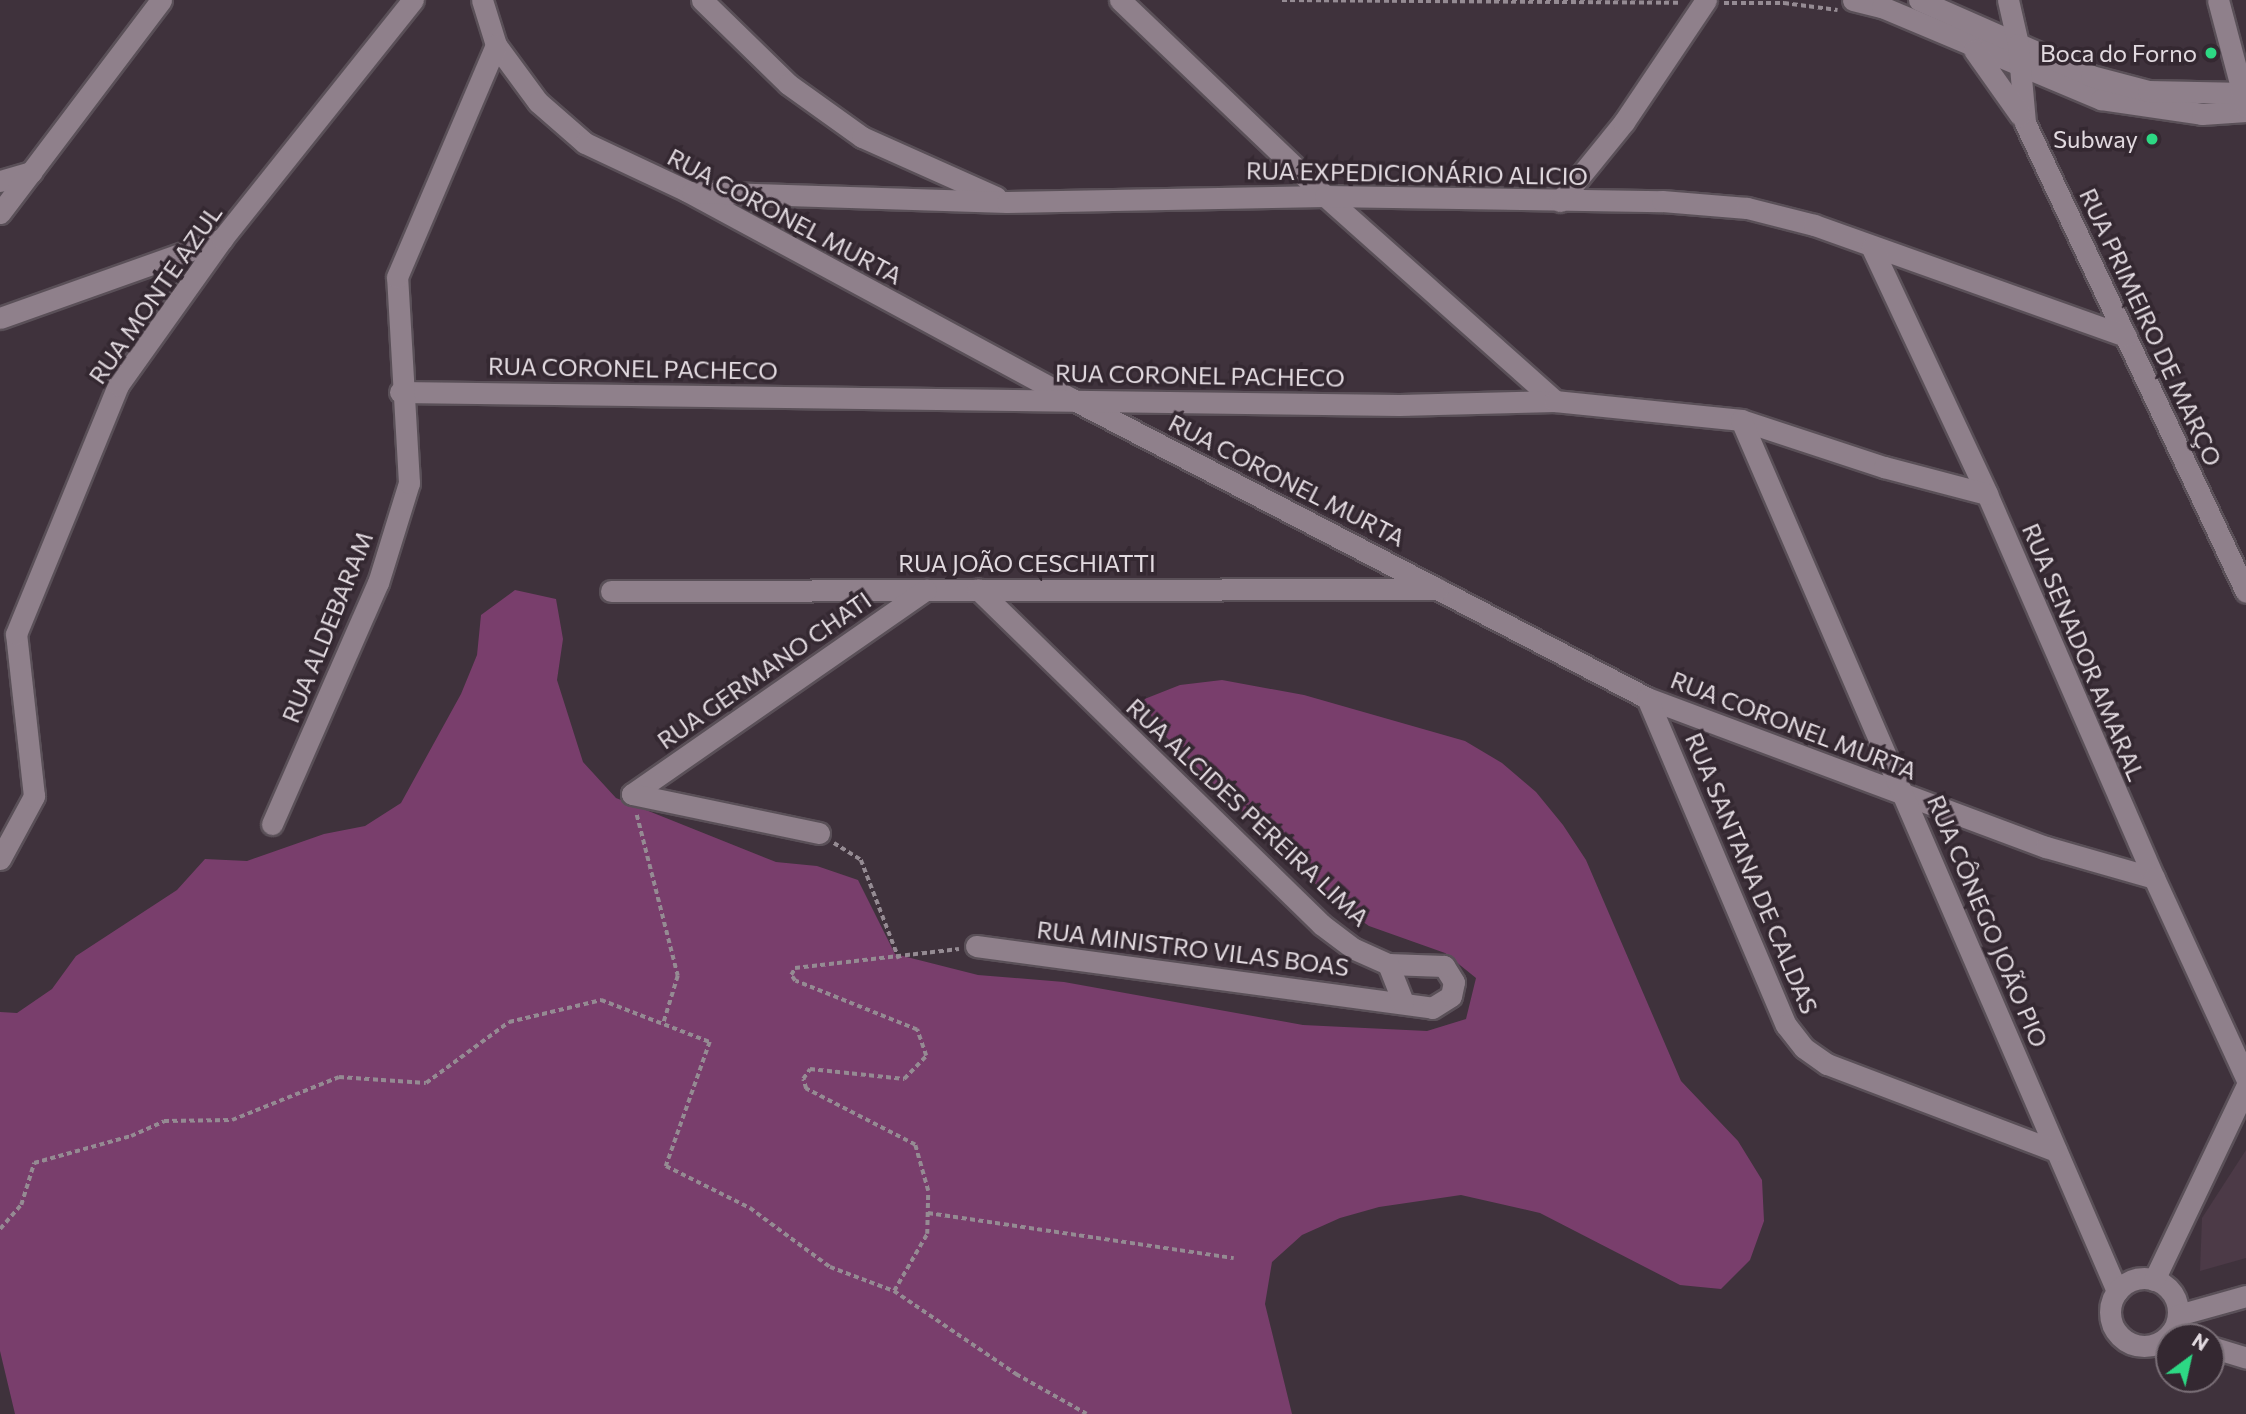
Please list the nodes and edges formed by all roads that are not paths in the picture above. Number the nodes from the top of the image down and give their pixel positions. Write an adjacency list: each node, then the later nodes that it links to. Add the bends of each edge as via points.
1 (161, 0): 17 (street)
2 (413, 0): 24 (street, RUA MONTE AZUL)
3 (482, 0): 12 (street, RUA CORONEL MURTA)
4 (1120, 0): 20 (street)
5 (1706, 0): 21 (street, via 1624,122)
6 (1853, 0): 13 (street, via 1882,7)
7 (1919, 0): 11 (street)
8 (2008, 0): 11 (street, RUA PRIMEIRO DE MARÇO)
9 (2218, 0): 15 (street)
10 (712, 4): 22 (street, via 788,84 862,137)
11 (2018, 44): 14 (street, RUA PRIMEIRO DE MARÇO); 15 (street, via 2091,76 2148,91)
12 (496, 45): 19 (street, RUA CORONEL MURTA, via 538,102 585,143); 28 (street, RUA ALDEBARAM, via 397,277)
13 (1971, 45): 14 (street); 16 (street, RUA PRIMEIRO DE MARÇO, via 2004,86)
14 (2019, 67): 15 (street, via 2126,104 2202,114); 16 (street, RUA PRIMEIRO DE MARÇO)
15 (2245, 101)
16 (2025, 123): 27 (street, RUA PRIMEIRO DE MARÇO)
17 (32, 172): 18 (street); 23 (street)
18 (0, 181)
19 (687, 191): 22 (street, RUA EXPEDICIONÁRIO ALICIO); 29 (street, RUA CORONEL MURTA)
20 (1325, 196): 21 (street, RUA EXPEDICIONÁRIO ALICIO); 22 (street, RUA EXPEDICIONÁRIO ALICIO); 30 (street)
21 (1560, 201): 25 (street, RUA EXPEDICIONÁRIO ALICIO, via 1662,201 1747,208 1814,225)
22 (1007, 202)
23 (0, 213)
24 (222, 239): 26 (street); 42 (street, RUA MONTE AZUL, via 118,385 24,610 16,634 34,796)
25 (1872, 248): 27 (street, RUA EXPEDICIONÁRIO ALICIO); 32 (street, RUA SENADOR AMARAL)
26 (0, 318)
27 (2126, 336): 37 (street, RUA PRIMEIRO DE MARÇO)
28 (400, 392): 29 (street, RUA CORONEL PACHECO); 40 (street, RUA ALDEBARAM, via 409,483 378,583)
29 (1072, 399): 30 (street, RUA CORONEL PACHECO, via 1399,405); 34 (street, RUA CORONEL MURTA)
30 (1555, 401): 31 (street, RUA CORONEL PACHECO)
31 (1741, 419): 32 (street, RUA CORONEL PACHECO, via 1884,467); 39 (street, RUA CÔNEGO JOÃO PIO)
32 (1987, 494): 43 (street, RUA SENADOR AMARAL)
33 (978, 589): 34 (street, RUA JOÃO CESCHIATTI); 35 (street, RUA JOÃO CESCHIATTI); 45 (street, RUA ALCIDES PEREIRA LIMA, via 1321,924 1354,949)
34 (1443, 589): 38 (street, RUA CORONEL MURTA)
35 (926, 590): 36 (street, RUA JOÃO CESCHIATTI); 41 (street, RUA GERMANO CHATI, via 632,794)
36 (611, 591)
37 (2246, 592)
38 (1647, 698): 39 (street, RUA CORONEL MURTA); 49 (street, RUA SANTANA DE CALDAS, via 1786,1025 1804,1048 1827,1063)
39 (1907, 795): 43 (street, RUA CORONEL MURTA, via 2046,847); 49 (street, RUA CÔNEGO JOÃO PIO)
40 (272, 824)
41 (820, 833)
42 (0, 859)
43 (2154, 878): 47 (street, RUA SENADOR AMARAL)
44 (976, 946): 46 (street, RUA MINISTRO VILAS BOAS)
45 (1388, 964): 46 (street); 46 (street, RUA ALCIDES PEREIRA LIMA, via 1444,966 1454,982 1451,996 1432,1008)
46 (1403, 1002)
47 (2246, 1078)
48 (2246, 1087): 50 (street)
49 (2056, 1151): 51 (street, RUA CÔNEGO JOÃO PIO)
50 (2154, 1280): 51 (street, via 2140,1278); 53 (street, via 2173,1294)
51 (2117, 1291): 55 (street, via 2110,1313 2123,1339 2145,1347)
52 (2246, 1296): 53 (street)
53 (2178, 1315): 54 (street)
54 (2176, 1323)
55 (2155, 1343)
56 (2225, 1351): 57 (street)
57 (2246, 1358)

